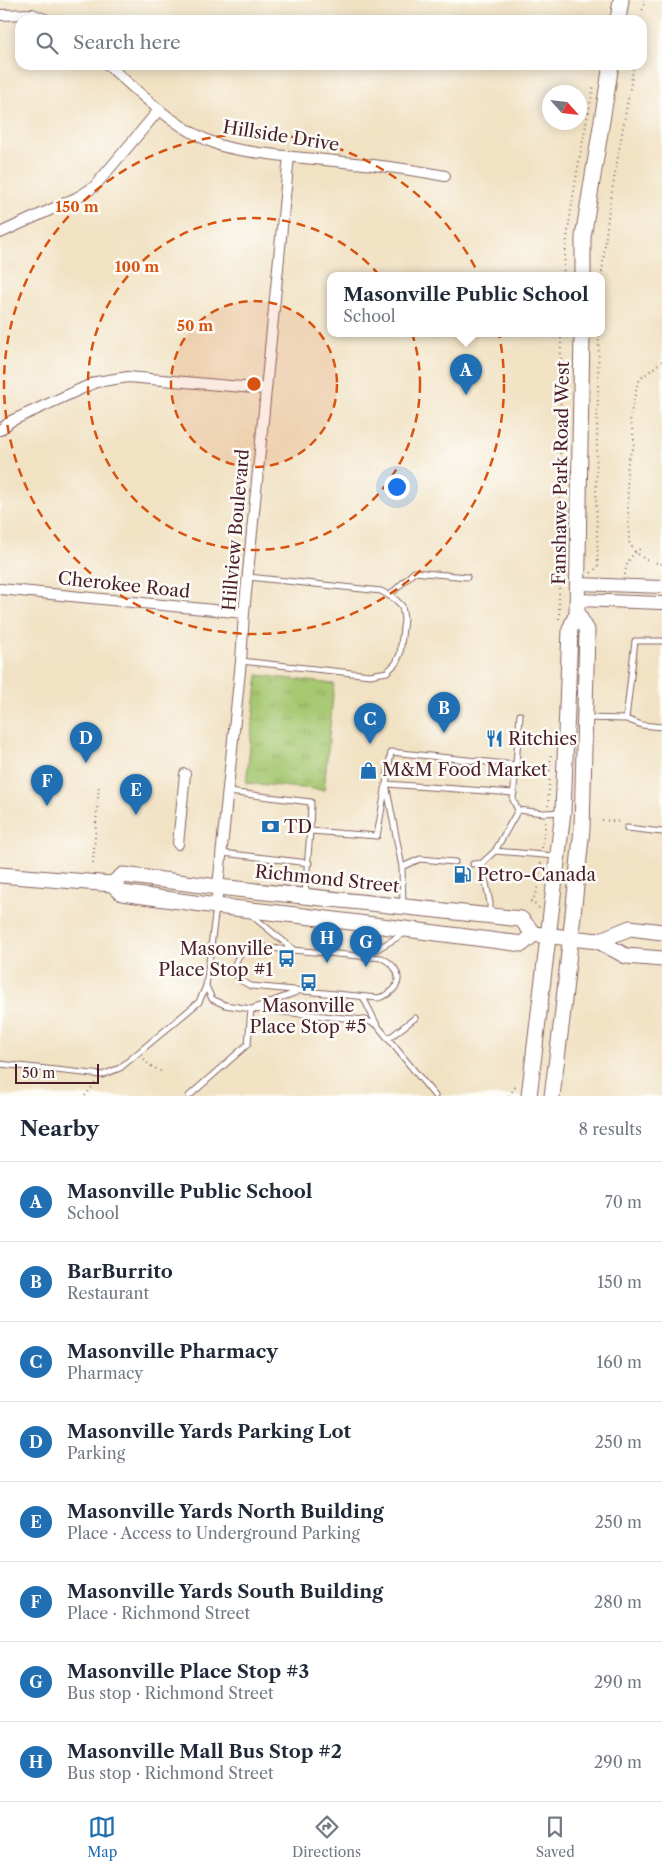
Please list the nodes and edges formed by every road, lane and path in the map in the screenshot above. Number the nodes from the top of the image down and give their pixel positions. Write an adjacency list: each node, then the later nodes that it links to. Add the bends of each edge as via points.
1 (621, 0): 5 (main road)
2 (644, 0): 6 (path)
3 (0, 15): 4 (street)
4 (34, 15)
5 (619, 15)
6 (642, 15)
7 (114, 70): 11 (street, Hillside Drive)
8 (610, 70): 16 (main road, via 583,236)
9 (633, 70): 17 (path, via 609,208)
10 (594, 84): 15 (path, via 576,173)
11 (159, 110): 12 (street, Hillside Drive, via 219,145); 14 (street, via 94,187)
12 (289, 156): 13 (street, Hillside Drive, via 418,170); 22 (street, Hillview Boulevard)
13 (445, 176)
14 (0, 234)
15 (563, 272)
16 (583, 272)
17 (602, 272)
18 (561, 337): 37 (path)
19 (582, 337): 30 (main road, Fanshawe Park Road West)
20 (599, 337): 30 (path, via 598,567)
21 (662, 361): 25 (path, via 640,379 632,401 630,418 634,439 627,470 628,533)
22 (266, 389): 23 (street, via 128,377 96,382 11,421); 28 (street, Hillview Boulevard)
23 (0, 430)
24 (641, 548): 25 (path)
25 (635, 552): 26 (path, via 646,560); 27 (path, via 627,563)
26 (662, 564)
27 (626, 574)
28 (248, 576): 33 (lane, via 380,591); 36 (street, Hillview Boulevard)
29 (467, 577): 33 (lane, via 414,572)
30 (578, 584): 31 (street); 35 (main road, Fanshawe Park Road West)
31 (662, 587)
32 (0, 589): 36 (street, Cherokee Road)
33 (389, 596): 39 (lane, via 402,606 404,619 400,654 387,672 370,675)
34 (662, 603): 35 (street)
35 (578, 606): 41 (main road, Fanshawe Park Road West, via 587,630); 52 (main road, Fanshawe Park Road West, via 570,628)
36 (244, 614): 39 (street, Hillview Boulevard)
37 (559, 620)
38 (662, 641): 42 (lane, via 635,641)
39 (241, 661): 49 (street, Hillview Boulevard)
40 (520, 714): 45 (lane)
41 (584, 718): 42 (lane); 82 (main road, Fanshawe Park Road West, via 582,829)
42 (626, 719): 43 (lane)
43 (662, 727)
44 (552, 746): 53 (path)
45 (516, 765): 47 (lane, via 391,752); 50 (lane)
46 (185, 774): 59 (street)
47 (386, 784): 50 (lane); 57 (lane, via 377,836); 69 (lane)
48 (100, 785): 64 (path)
49 (228, 792): 57 (lane, via 311,802); 61 (street, Hillview Boulevard)
50 (514, 793): 51 (lane, via 513,800)
51 (518, 810): 53 (lane); 60 (lane)
52 (563, 812): 53 (lane); 63 (main road, Fanshawe Park Road West)
53 (547, 813): 62 (path)
54 (602, 820): 55 (path)
55 (624, 822)
56 (627, 828): 58 (lane)
57 (310, 831): 66 (lane)
58 (662, 832)
59 (178, 844)
60 (495, 851): 62 (lane); 67 (lane)
61 (222, 853): 66 (lane); 72 (street, Hillview Boulevard)
62 (542, 855): 63 (lane); 77 (path, via 536,895 531,901)
63 (558, 856): 81 (main road, Fanshawe Park Road West)
64 (92, 862)
65 (455, 862): 69 (lane, via 420,859)
66 (309, 863): 73 (lane)
67 (482, 863): 68 (lane); 78 (lane)
68 (473, 864)
69 (402, 867): 75 (lane)
70 (0, 875): 71 (main road, Richmond Street)
71 (112, 884): 72 (main road, Richmond Street, via 122,875); 74 (main road, Richmond Street, via 122,892)
72 (218, 887): 73 (main road, Richmond Street); 74 (street, Hillview Boulevard)
73 (305, 896): 75 (main road, Richmond Street)
74 (216, 906): 76 (main road, Richmond Street); 87 (lane)
75 (403, 906): 78 (main road, Richmond Street)
76 (246, 910): 79 (main road, Richmond Street); 84 (lane)
77 (541, 910)
78 (490, 915): 81 (main road, Richmond Street, via 521,919)
79 (409, 930): 81 (main road, Richmond Street, via 522,944); 85 (lane)
80 (662, 932): 83 (main road, Richmond Street, via 630,928)
81 (541, 935): 82 (main road, Richmond Street); 101 (main road, Fanshawe Park Road West)
82 (572, 938): 83 (main road, Richmond Street); 102 (main road, Fanshawe Park Road West)
83 (598, 941): 86 (main road, Richmond Street, via 626,956)
84 (294, 950): 85 (lane); 88 (lane, via 248,948 239,953 234,971 240,980 251,986)
85 (364, 956): 89 (lane, via 390,962 397,969 399,978 397,987 389,995)
86 (662, 959)
87 (206, 986): 90 (lane, via 212,1000); 94 (lane, via 199,1002)
88 (300, 990): 89 (lane); 90 (lane)
89 (363, 997): 92 (lane)
90 (251, 1009): 92 (lane, via 365,1020); 99 (lane, via 248,1044)
91 (415, 1018): 93 (lane)
92 (377, 1025): 93 (lane)
93 (388, 1039): 100 (lane)
94 (138, 1053): 96 (path, via 149,1065); 97 (lane, via 120,1068)
95 (0, 1064): 97 (lane)
96 (164, 1073)
97 (100, 1075): 98 (path)
98 (85, 1096)
99 (189, 1096)
100 (435, 1096)
101 (529, 1096)
102 (552, 1096)

